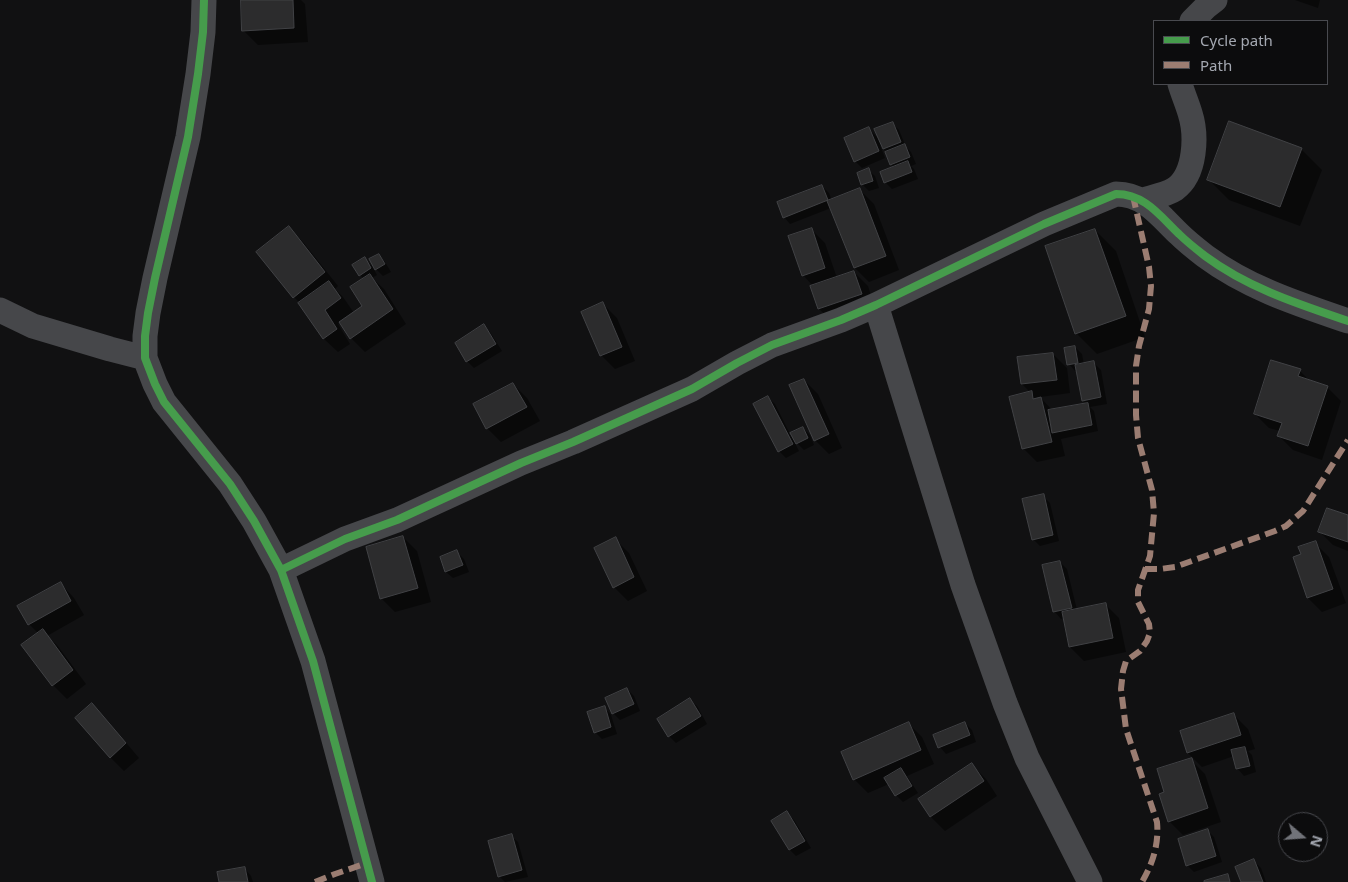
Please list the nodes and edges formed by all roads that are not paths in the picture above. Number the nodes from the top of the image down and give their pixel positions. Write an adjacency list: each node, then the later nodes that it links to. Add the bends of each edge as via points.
1 (204, 0): 9 (street, via 196,90 154,278)
2 (1215, 0): 3 (street)
3 (1193, 20)
4 (1180, 85): 5 (street, via 1191,115 1194,141 1186,178 1175,189)
5 (1142, 200): 6 (street, via 1126,194 1107,197); 8 (street, via 1194,248 1234,275 1281,298)
6 (876, 305): 10 (street, via 772,345 692,389 397,520 345,539); 12 (street, via 963,585 1005,703 1027,758)
7 (0, 310): 9 (street, via 33,326)
8 (1348, 321)
9 (145, 358): 10 (street, via 164,402 230,484)
10 (281, 570): 11 (street, via 313,661)
11 (372, 882)
12 (1090, 882)

